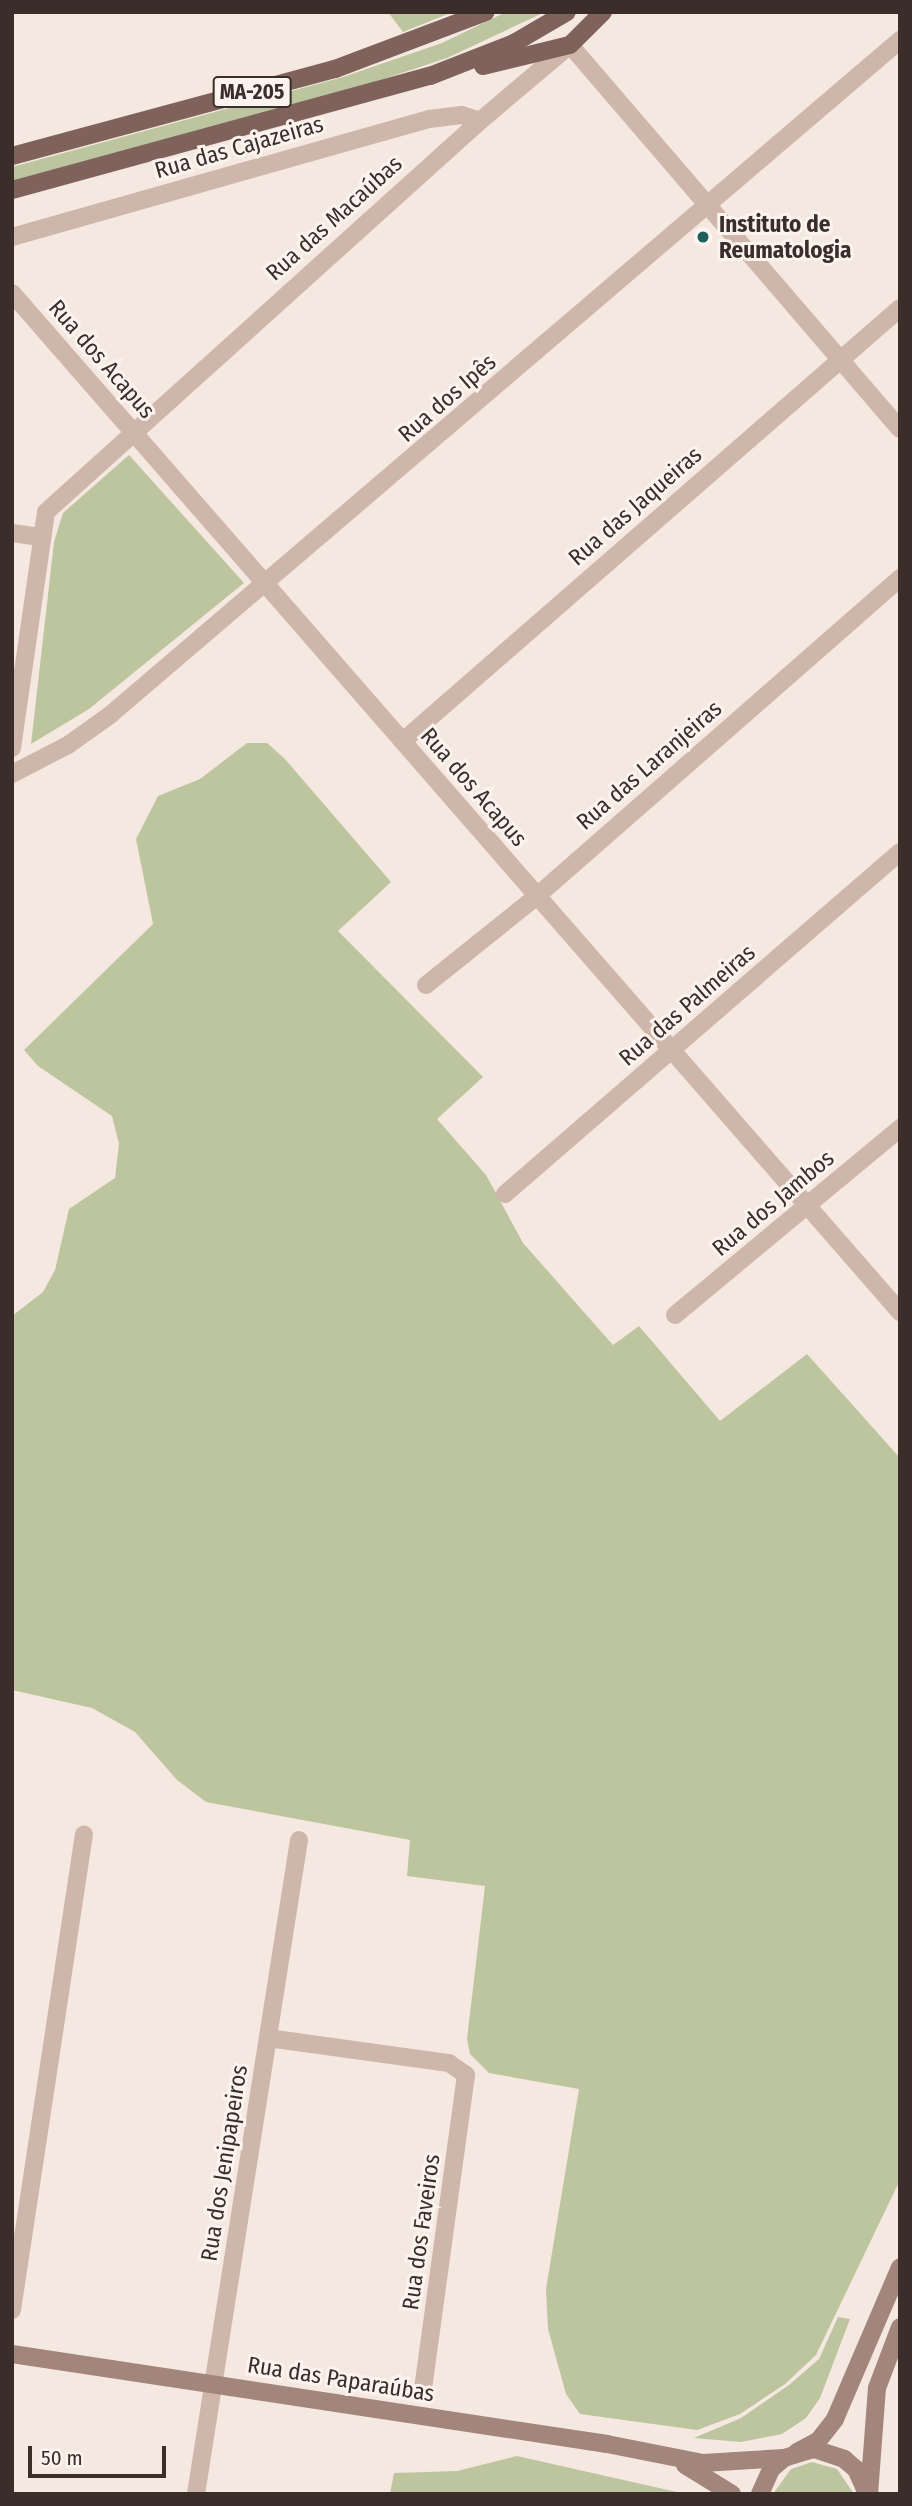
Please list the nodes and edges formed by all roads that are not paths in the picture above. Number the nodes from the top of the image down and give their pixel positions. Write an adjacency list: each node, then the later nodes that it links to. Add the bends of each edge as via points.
1 (486, 12): 8 (main road, MA-205, via 335,69)
2 (568, 12): 6 (main road, via 514,43)
3 (603, 12): 5 (main road)
4 (900, 40): 10 (street, Rua dos Ipês)
5 (570, 45): 6 (main road); 7 (street, Rua das Macaúbas); 10 (street)
6 (430, 76): 9 (main road)
7 (480, 121): 11 (street, Rua das Cajazeiras, via 462,115 429,119); 16 (street, Rua das Macaúbas)
8 (12, 156)
9 (12, 190)
10 (708, 207): 14 (street); 20 (street, Rua dos Ipês)
11 (12, 237)
12 (12, 293): 16 (street, Rua dos Acapus)
13 (900, 308): 14 (street, Rua das Jaqueiras)
14 (840, 360): 15 (street); 21 (street, Rua das Jaqueiras)
15 (900, 429)
16 (133, 432): 18 (street, Rua das Macaúbas, via 57,499 46,512); 20 (street, Rua dos Acapus)
17 (12, 533): 18 (street)
18 (39, 537): 22 (street)
19 (900, 578): 25 (street, Rua das Laranjeiras)
20 (266, 585): 21 (street, Rua dos Acapus); 23 (street, Rua dos Ipês, via 110,715 68,745)
21 (402, 741): 25 (street, Rua dos Acapus)
22 (12, 748)
23 (12, 774)
24 (900, 852): 27 (street, Rua das Palmeiras)
25 (537, 895): 26 (street, Rua das Laranjeiras); 27 (street, Rua dos Acapus)
26 (426, 985)
27 (672, 1051): 29 (street, Rua das Palmeiras); 30 (street, Rua dos Acapus)
28 (900, 1128): 30 (street, Rua dos Jambos)
29 (505, 1194)
30 (808, 1207): 31 (street, Rua dos Acapus); 32 (street, Rua dos Jambos)
31 (900, 1312)
32 (675, 1315)
33 (84, 1834): 37 (street)
34 (299, 1840): 35 (street, Rua dos Jenipapeiros)
35 (268, 2038): 40 (street, Rua dos Jenipapeiros); 41 (street, Rua dos Faveiros, via 449,2063 462,2070 467,2082)
36 (900, 2267): 42 (main road, via 835,2419 818,2441)
37 (12, 2310)
38 (900, 2327): 47 (main road, via 877,2388)
39 (12, 2354): 40 (main road, Rua das Paparaúbas)
40 (215, 2384): 43 (main road, Rua das Paparaúbas); 44 (street, Rua dos Jenipapeiros)
41 (423, 2389)
42 (791, 2455): 43 (main road, Rua das Paparaúbas, via 726,2465); 46 (main road, via 771,2469); 47 (main road, Rua das Paparaúbas, via 814,2449 844,2459 856,2469)
43 (662, 2456): 45 (main road, Rua das Paparaúbas, via 705,2474)
44 (196, 2494)
45 (732, 2494)
46 (760, 2494)
47 (868, 2494)

